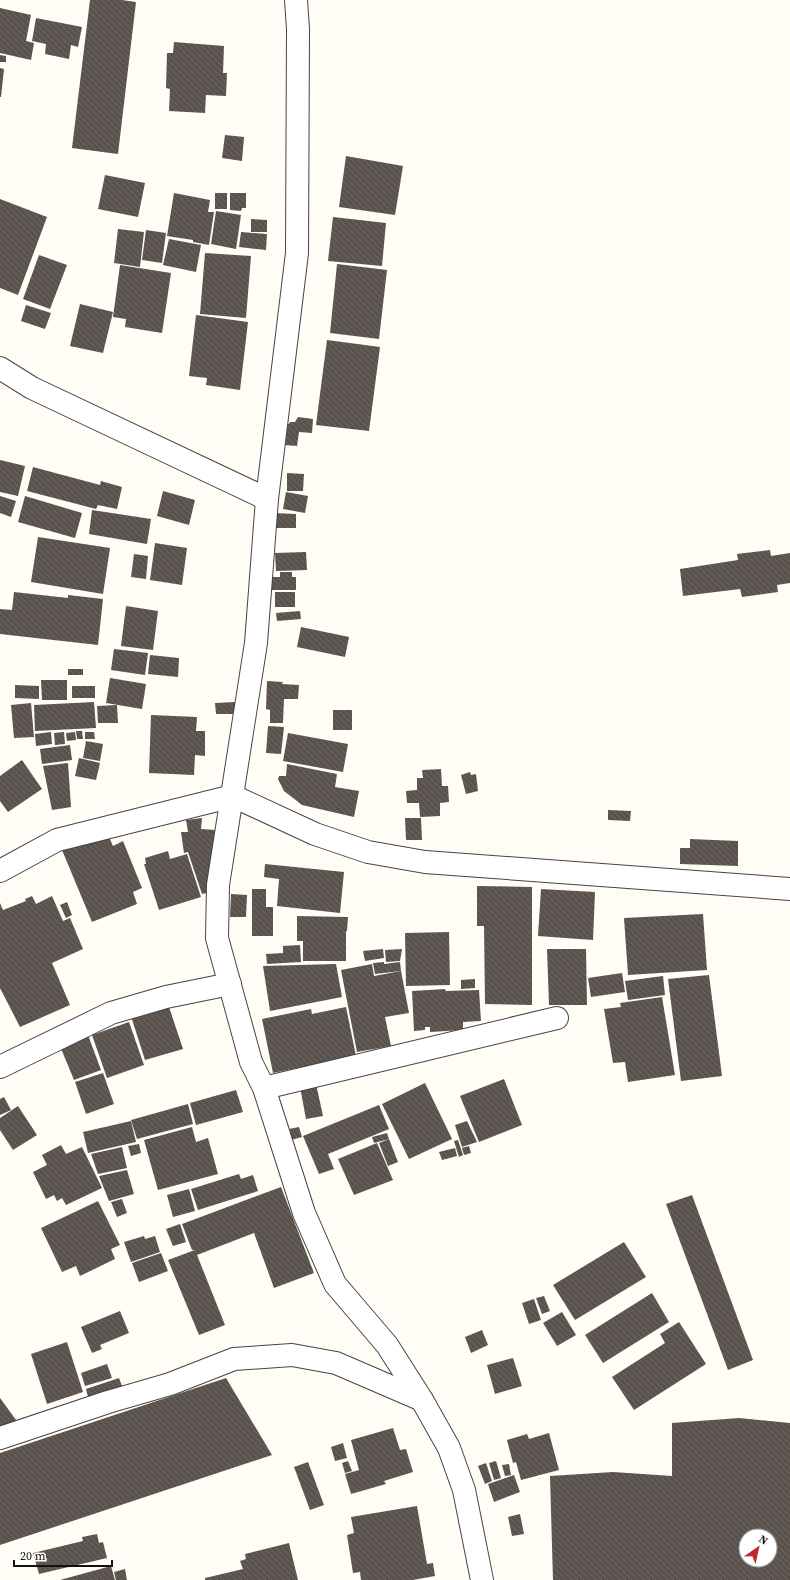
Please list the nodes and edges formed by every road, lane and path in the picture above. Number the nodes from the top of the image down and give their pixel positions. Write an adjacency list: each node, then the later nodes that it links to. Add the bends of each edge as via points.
1 (296, 0): 3 (street, via 297,253)
2 (0, 368): 3 (street, via 32,388)
3 (267, 499): 4 (street, via 256,643)
4 (232, 796): 5 (street, via 57,840); 6 (street, via 315,834 368,852 425,862); 7 (street, via 218,885 217,938)
5 (0, 871)
6 (790, 889)
7 (230, 984): 9 (street, via 166,997 112,1013); 10 (street, via 251,1062)
8 (557, 1018): 10 (street)
9 (0, 1067)
10 (264, 1088): 11 (street, via 304,1213 335,1284 386,1345)
11 (422, 1400): 12 (street, via 336,1363 292,1355 234,1359 170,1384); 13 (street, via 449,1448 464,1490)
12 (0, 1438)
13 (482, 1580)

